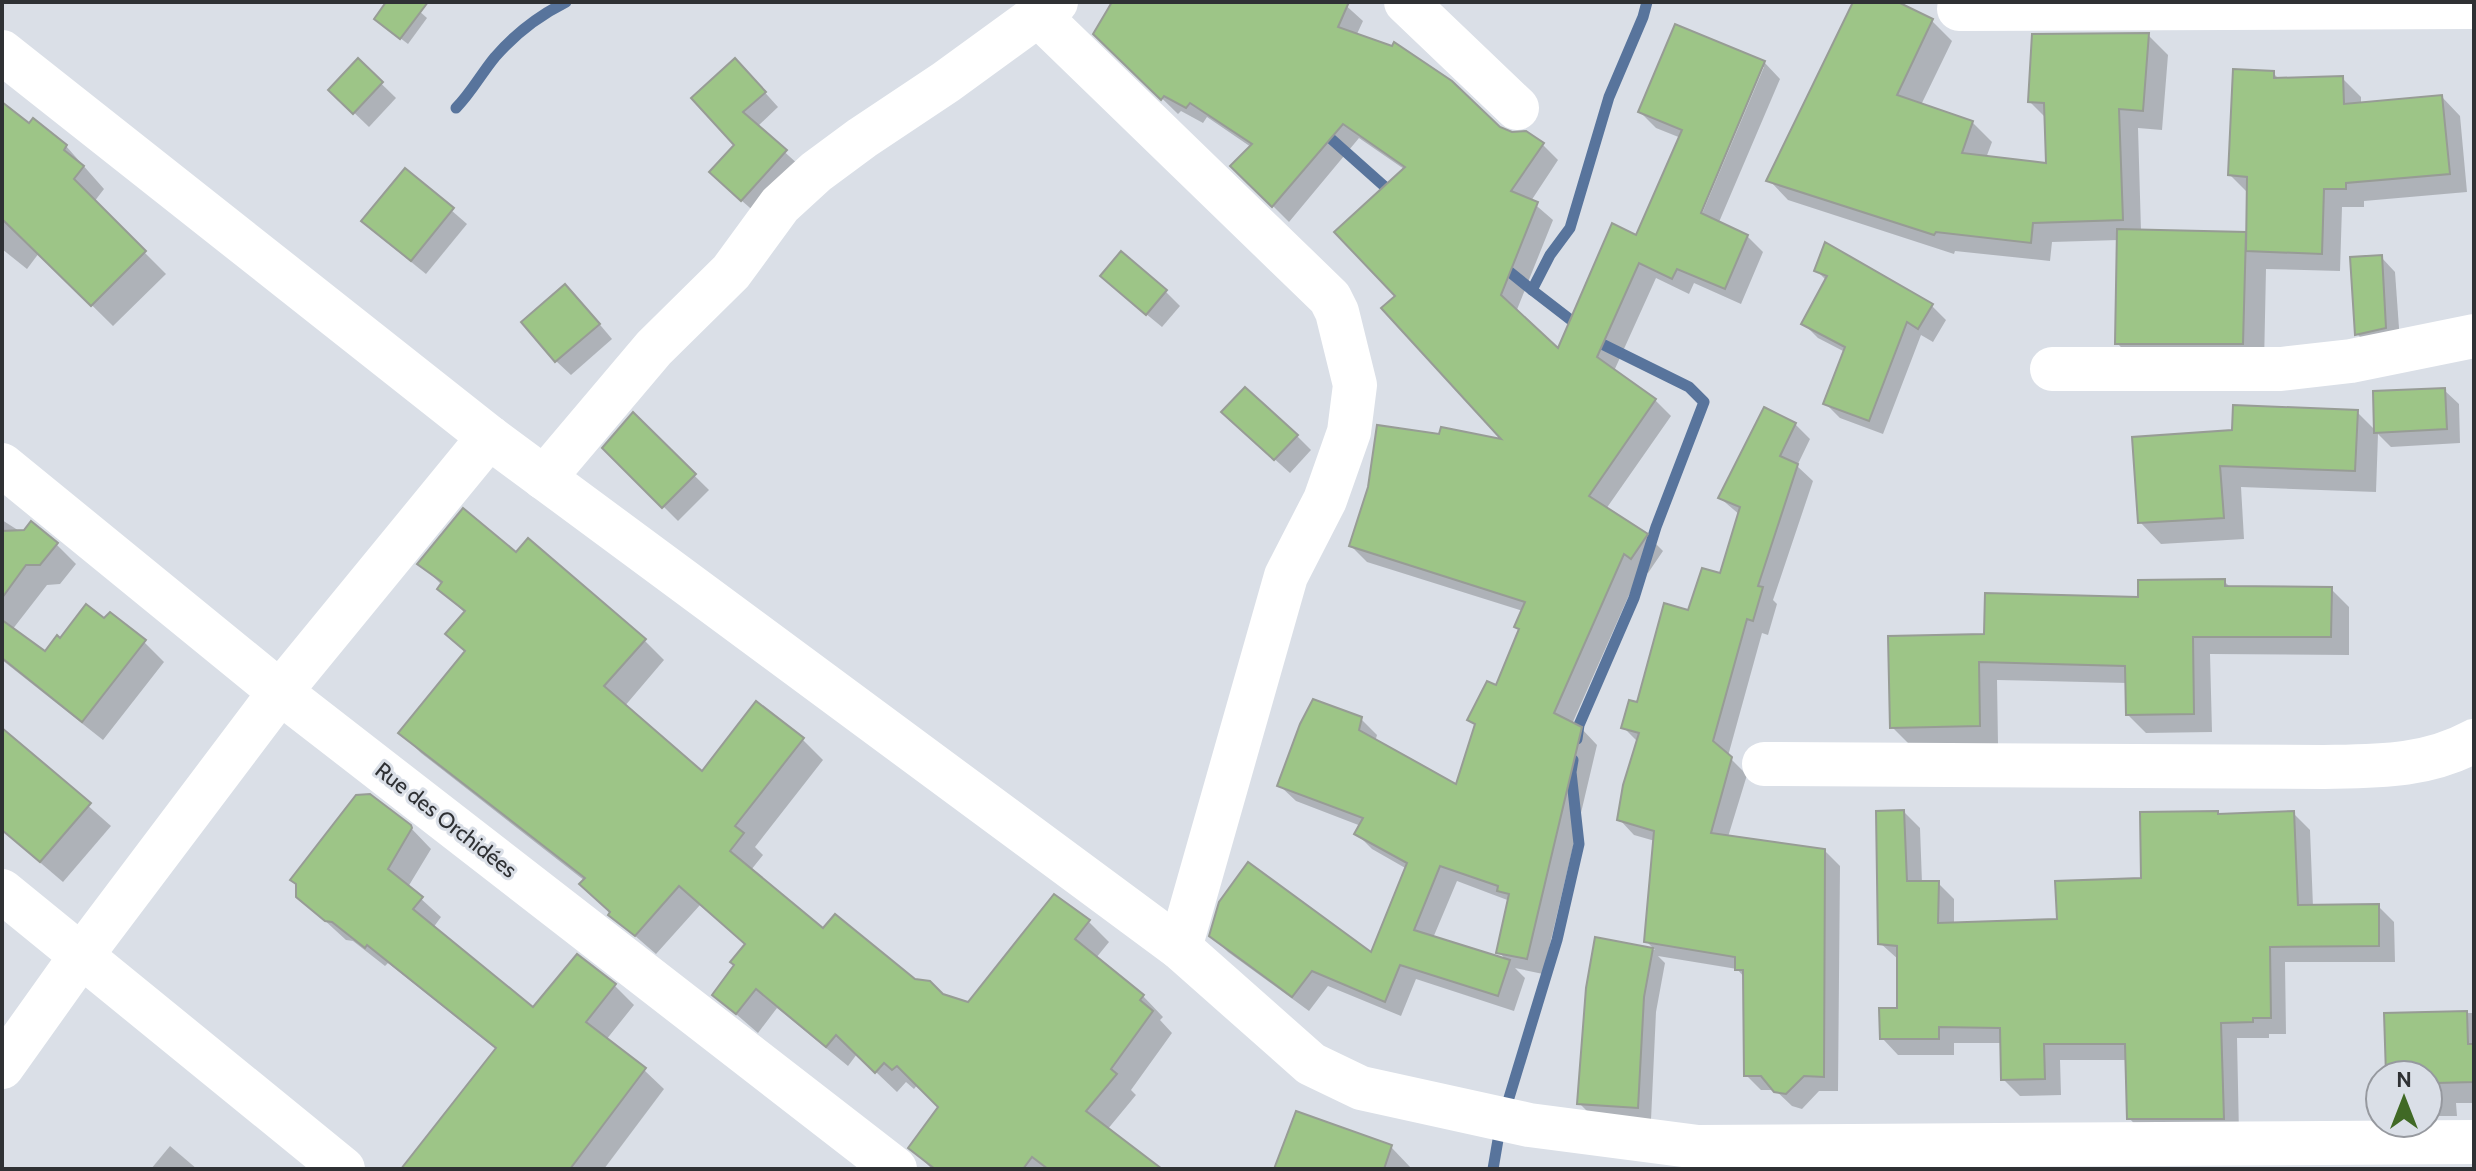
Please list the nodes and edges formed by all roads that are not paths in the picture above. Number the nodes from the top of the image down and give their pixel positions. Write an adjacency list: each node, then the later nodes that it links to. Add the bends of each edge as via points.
1 (1406, 2): 6 (street)
2 (2474, 7): 4 (street)
3 (1047, 9): 11 (street, via 862,138 780,205 731,272 654,348); 16 (street, via 1330,298 1355,385 1349,432 1335,473 1286,576)
4 (1959, 9)
5 (2, 52): 9 (street)
6 (1517, 108)
7 (2474, 336): 8 (street, via 2281,369)
8 (2052, 369)
9 (489, 437): 11 (street); 12 (street)
10 (2, 465): 12 (street, Rue des Orchidées)
11 (544, 478): 16 (street)
12 (280, 692): 17 (street); 21 (street, Rue des Orchidées)
13 (2474, 741): 14 (street, via 2406,765)
14 (1764, 764)
15 (2, 891): 17 (street)
16 (1180, 948): 19 (street, via 1311,1064 1361,1088 1529,1125 1698,1147)
17 (81, 956): 18 (street); 20 (street)
18 (2, 1067)
19 (2474, 1142)
20 (343, 1169)
21 (895, 1169)

